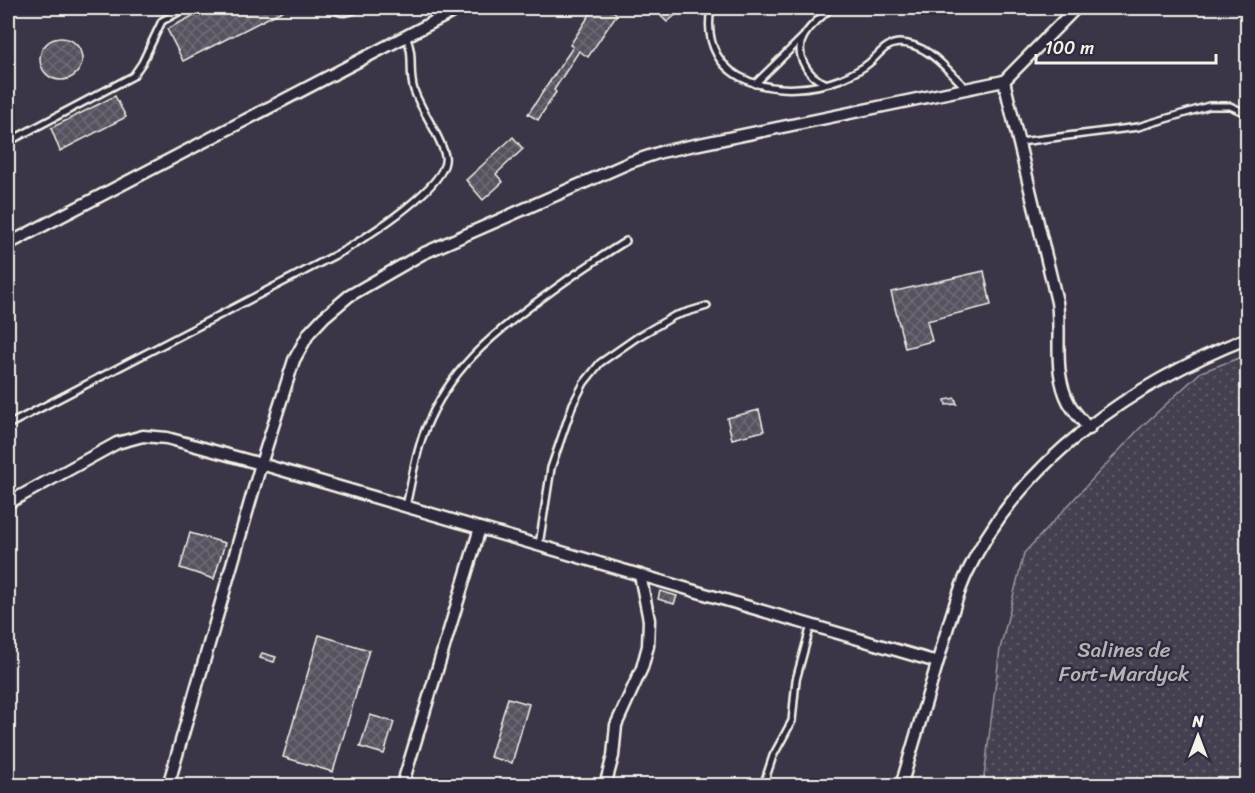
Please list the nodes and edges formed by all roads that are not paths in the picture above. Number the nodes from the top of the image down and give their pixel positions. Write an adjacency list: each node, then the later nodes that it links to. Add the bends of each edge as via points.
1 (186, 8): 15 (lane, via 162,21 139,70 126,81)
2 (334, 8): 3 (lane, via 345,13)
3 (359, 8)
4 (460, 8): 9 (street)
5 (711, 8): 12 (lane, via 711,35 725,67)
6 (831, 8): 8 (lane)
7 (1076, 8): 10 (street)
8 (804, 35): 11 (lane, via 804,66 811,75); 12 (lane)
9 (406, 37): 18 (street); 21 (lane, via 411,50 413,87 446,157 443,170 422,195 345,250)
10 (1004, 81): 13 (street); 16 (street)
11 (827, 83): 12 (lane, via 789,87); 13 (lane, via 856,71 897,43 924,49)
12 (755, 84)
13 (967, 89): 23 (street, via 645,157 422,254 349,296 309,333 294,360)
14 (1248, 114): 16 (lane, via 1230,106 1209,106 1138,127)
15 (8, 142)
16 (1020, 142): 22 (street, via 1058,309 1062,384 1068,402)
17 (626, 241): 25 (lane, via 517,316 468,359 424,433)
18 (8, 244)
19 (707, 306): 27 (lane, via 674,316 636,338 600,363 588,377 573,404 551,468)
20 (1248, 338): 22 (street, via 1152,385)
21 (8, 425)
22 (1089, 429): 30 (street, via 1033,478 989,534 960,589)
23 (261, 464): 24 (street, via 167,438 136,437 117,443); 25 (street); 31 (street)
24 (8, 503)
25 (406, 506): 26 (street)
26 (480, 528): 27 (street); 32 (street)
27 (539, 545): 28 (street)
28 (640, 575): 29 (street); 33 (street, via 649,620 648,646 616,725)
29 (811, 625): 30 (street); 34 (lane, via 796,680 794,717 773,756)
30 (938, 662): 35 (street)
31 (168, 786)
32 (402, 786)
33 (605, 786)
34 (763, 786)
35 (901, 786)

